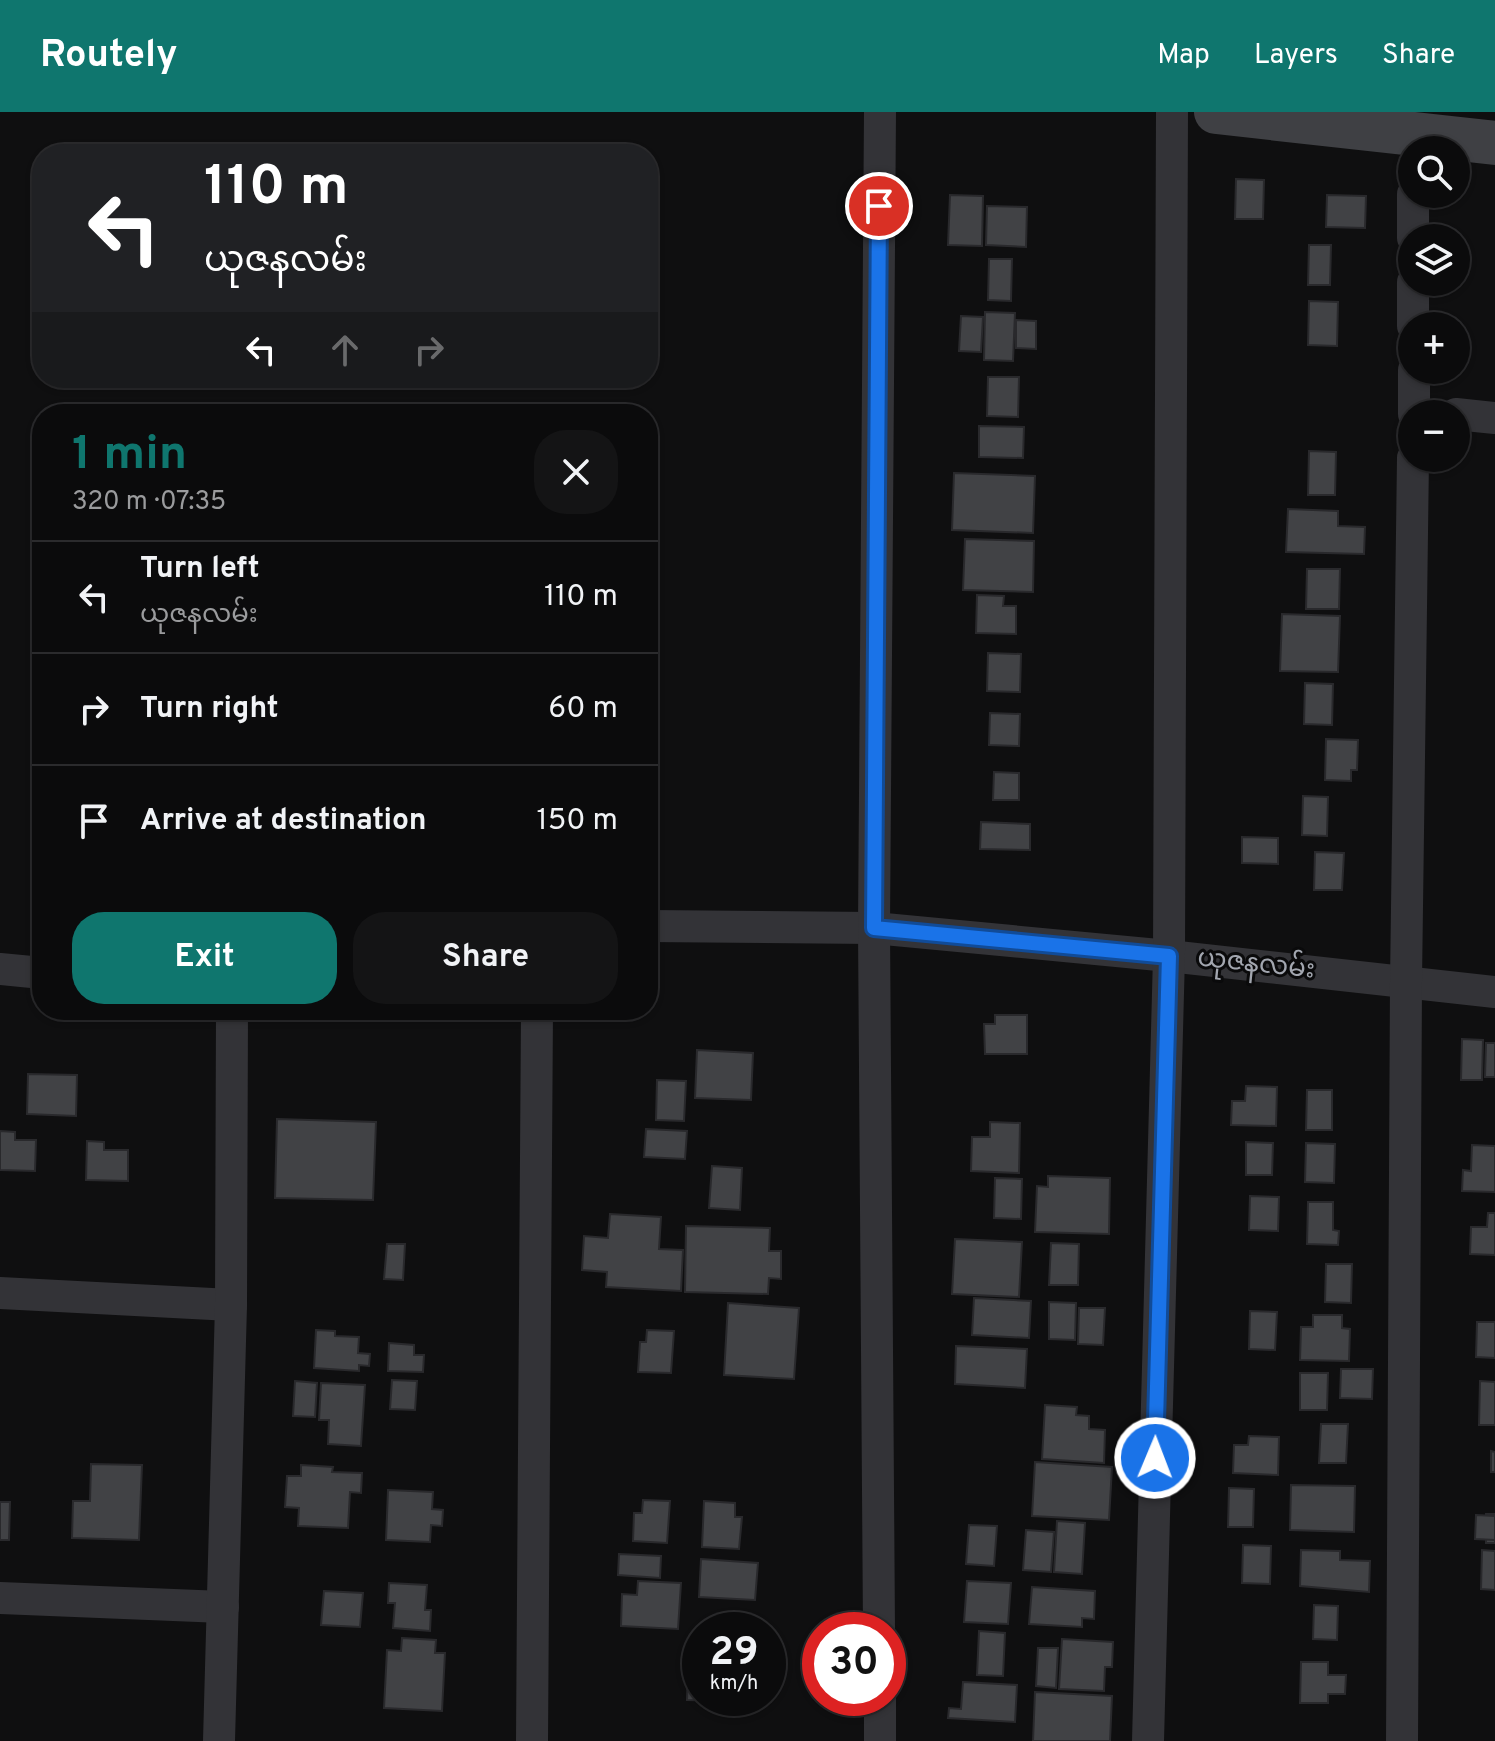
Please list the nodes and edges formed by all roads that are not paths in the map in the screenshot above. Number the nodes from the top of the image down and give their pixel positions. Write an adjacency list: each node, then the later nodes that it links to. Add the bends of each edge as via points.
1 (880, 112): 10 (street)
2 (1172, 112): 11 (street)
3 (1216, 112): 4 (street)
4 (1424, 133): 5 (street)
5 (1495, 143)
6 (1470, 416): 7 (street)
7 (1495, 418)
8 (1413, 472): 14 (street)
9 (658, 926): 10 (street, ယုဇနလမ်း)
10 (874, 928): 11 (street, ယုဇနလမ်း); 22 (street)
11 (1169, 956): 14 (street, ယုဇနလမ်း); 27 (street)
12 (0, 969): 13 (street)
13 (32, 972)
14 (1406, 982): 15 (street, ယုဇနလမ်း); 28 (street)
15 (1495, 992)
16 (232, 1020): 19 (street)
17 (537, 1020): 25 (street)
18 (0, 1293): 19 (street)
19 (231, 1305): 21 (street)
20 (0, 1598): 21 (street)
21 (223, 1607): 24 (street)
22 (879, 1612)
23 (880, 1716): 26 (street)
24 (219, 1741)
25 (532, 1741)
26 (880, 1741)
27 (1148, 1741)
28 (1402, 1741)

